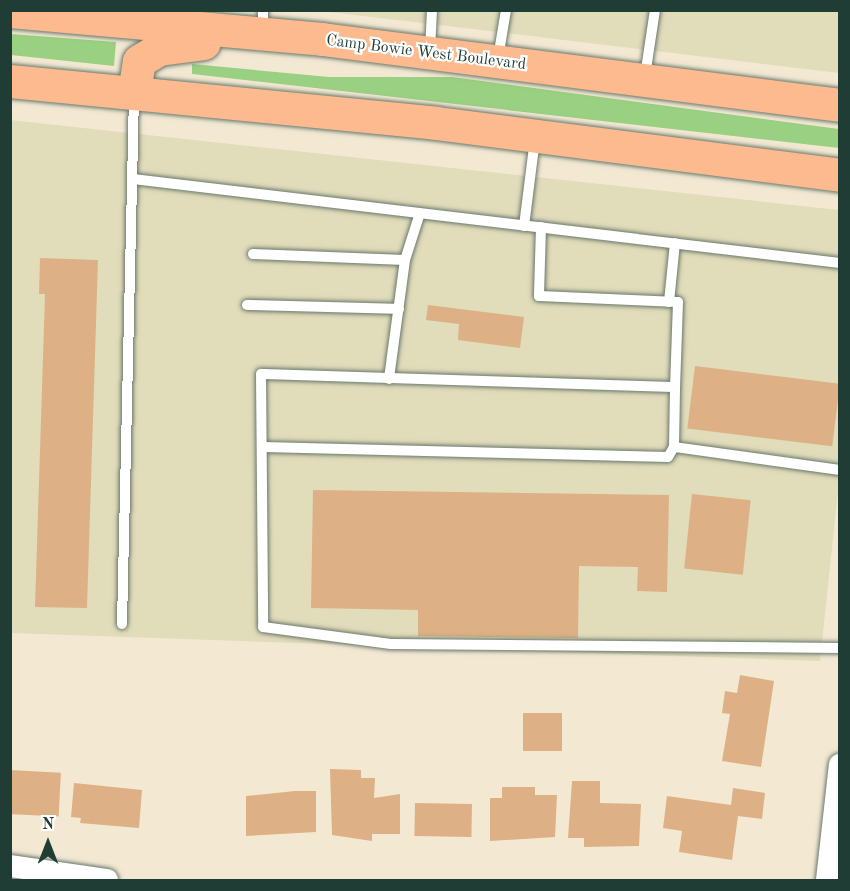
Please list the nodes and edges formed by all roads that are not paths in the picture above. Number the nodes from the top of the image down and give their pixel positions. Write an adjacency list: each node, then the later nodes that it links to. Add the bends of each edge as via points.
1 (432, 10): 7 (lane)
2 (506, 10): 8 (lane)
3 (655, 10): 9 (lane)
4 (10, 11): 5 (main road, Camp Bowie West Boulevard)
5 (263, 23): 6 (main road, Camp Bowie West Boulevard)
6 (322, 39): 7 (main road, Camp Bowie West Boulevard); 11 (main road, via 257,47 182,43 159,49 139,61)
7 (430, 53): 8 (main road, Camp Bowie West Boulevard)
8 (498, 62): 9 (main road, Camp Bowie West Boulevard)
9 (645, 80): 12 (main road, Camp Bowie West Boulevard)
10 (10, 81): 11 (main road)
11 (134, 92): 13 (main road); 15 (lane)
12 (840, 105)
13 (535, 136): 14 (main road); 17 (lane)
14 (840, 175)
15 (134, 179): 16 (lane); 31 (lane)
16 (420, 213): 17 (lane); 21 (lane)
17 (524, 226): 18 (lane)
18 (541, 227): 19 (lane); 23 (lane, via 539,296)
19 (675, 243): 22 (lane); 23 (lane)
20 (253, 255): 21 (lane)
21 (405, 260): 25 (lane)
22 (840, 263)
23 (669, 302): 27 (lane, via 678,302)
24 (248, 305): 25 (lane)
25 (399, 309): 26 (lane)
26 (389, 378): 27 (lane); 28 (lane, via 261,374)
27 (675, 387): 29 (lane)
28 (263, 447): 29 (lane, via 668,457); 32 (lane, via 263,627 402,645)
29 (674, 447): 30 (lane)
30 (840, 470)
31 (122, 624)
32 (840, 648)
33 (840, 765): 36 (street)
34 (10, 866): 35 (street)
35 (107, 880)
36 (827, 880)

